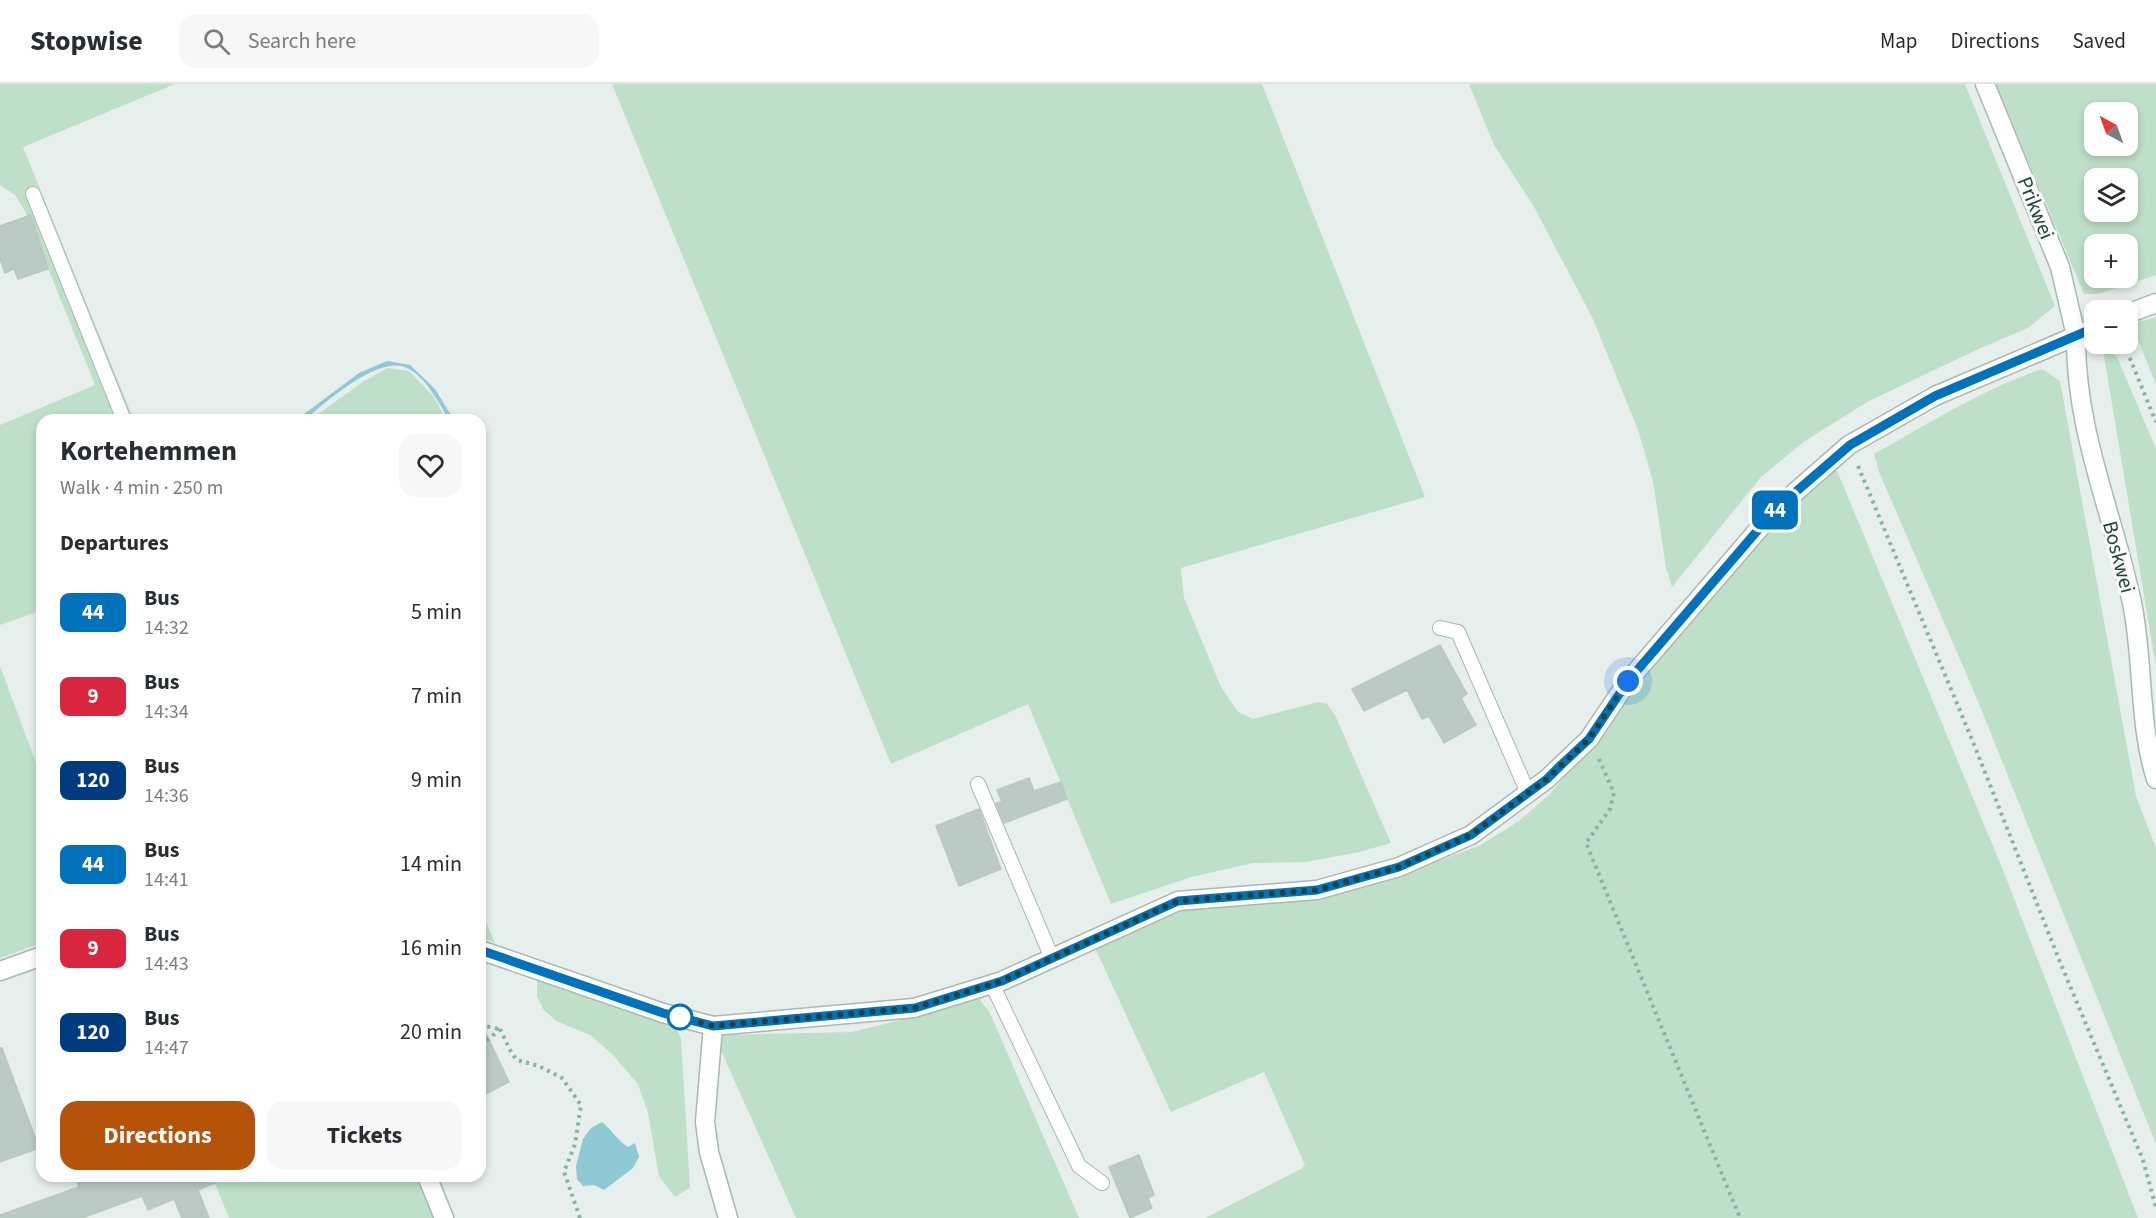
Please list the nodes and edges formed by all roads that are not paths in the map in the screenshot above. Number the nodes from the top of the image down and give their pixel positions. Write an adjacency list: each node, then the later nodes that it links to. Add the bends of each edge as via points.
1 (1985, 84): 6 (street, Prikwei, via 2060,267)
2 (33, 194): 7 (lane)
3 (2156, 303): 4 (street)
4 (2138, 310)
5 (2084, 332): 6 (street)
6 (2076, 336): 9 (street, Boskwei, via 2076,367 2087,441 2133,606 2145,733); 11 (street, via 1935,396 1850,445 1776,509 1628,681 1589,739)
7 (122, 414)
8 (1440, 628): 11 (lane, via 1458,632)
9 (2156, 779)
10 (978, 784): 13 (lane)
11 (1528, 793): 13 (street, via 1471,835 1399,867 1317,890 1178,901)
12 (486, 952): 17 (street, via 663,1013)
13 (1052, 957): 16 (street)
14 (36, 958): 15 (street)
15 (0, 971)
16 (992, 984): 17 (street, via 915,1008); 19 (lane, via 1079,1166)
17 (713, 1026): 21 (street, via 705,1122)
18 (429, 1182): 20 (street)
19 (1102, 1183)
20 (444, 1218)
21 (728, 1218)

